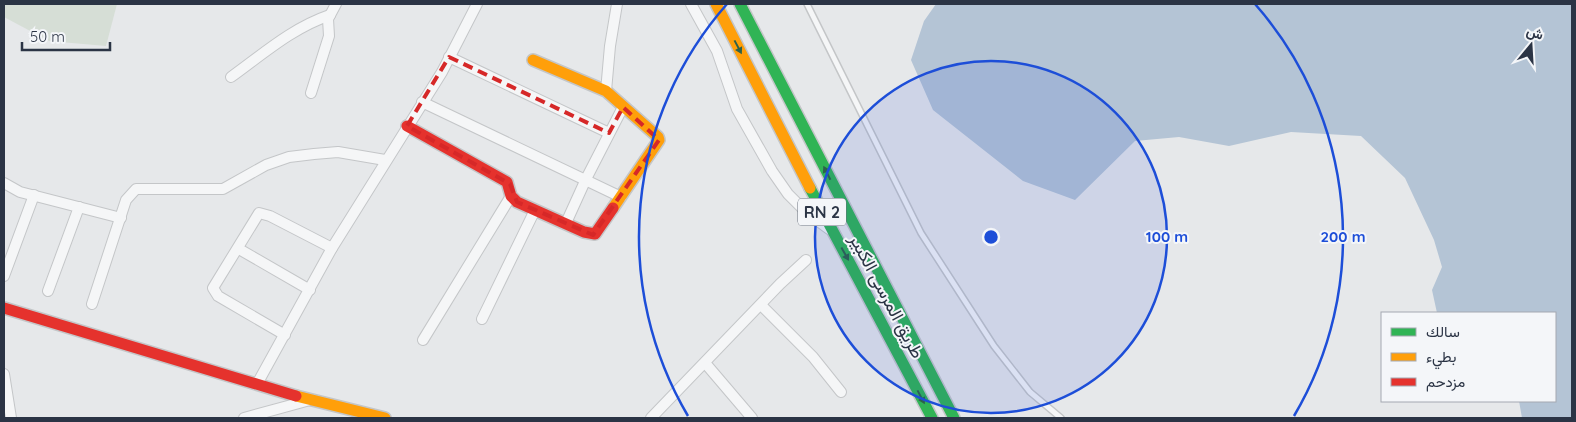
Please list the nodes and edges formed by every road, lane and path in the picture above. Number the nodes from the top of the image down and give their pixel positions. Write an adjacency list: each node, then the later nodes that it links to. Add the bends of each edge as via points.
1 (336, 4): 8 (street)
2 (477, 4): 9 (street)
3 (618, 4): 12 (street)
4 (691, 4): 28 (street, via 717,51 737,109 772,171 788,194)
5 (716, 4): 28 (main road, طريق المرسى الكبير / RN 2, one-way to 28)
6 (740, 4): 52 (main road, طريق المرسى الكبير / RN 2, one-way to 6)
7 (807, 4): 53 (lane, via 921,233 994,346 1030,392)
8 (330, 15): 11 (street, via 308,22); 13 (street, via 329,36)
9 (449, 57): 14 (street); 17 (street)
10 (533, 60): 12 (main road)
11 (231, 77)
12 (606, 91): 15 (main road)
13 (311, 93)
14 (422, 102): 16 (street); 19 (street)
15 (623, 107): 17 (street); 23 (main road, via 659,140)
16 (406, 126): 18 (street); 22 (main road, via 507,182)
17 (609, 133): 19 (street)
18 (385, 160): 26 (street, via 338,152 314,154 289,157 266,165 223,190 136,189 126,200); 29 (street)
19 (586, 179): 23 (street); 27 (street)
20 (4, 183): 21 (street)
21 (34, 195): 24 (street); 32 (street)
22 (511, 196): 25 (main road); 40 (street)
23 (621, 196): 27 (main road, via 595,234)
24 (79, 207): 26 (street); 34 (street)
25 (535, 210): 27 (main road); 38 (street)
26 (121, 218): 35 (street)
27 (566, 223)
28 (833, 232): 51 (main road, طريق المرسى الكبير / RN 2, one-way to 51)
29 (332, 248): 30 (street, via 259,213); 33 (street)
30 (239, 249): 33 (street); 39 (street, via 213,288 214,292)
31 (806, 260): 36 (street)
32 (4, 276)
33 (310, 290): 39 (street)
34 (48, 291)
35 (92, 304)
36 (761, 305): 41 (street); 44 (street, via 813,357)
37 (4, 308): 43 (main road)
38 (482, 319)
39 (285, 335): 43 (street)
40 (423, 340)
41 (706, 364): 49 (street); 50 (street)
42 (4, 374): 46 (street)
43 (257, 384): 45 (main road)
44 (841, 392)
45 (310, 400): 47 (street); 48 (main road)
46 (11, 418)
47 (244, 418)
48 (384, 418)
49 (651, 418)
50 (752, 418)
51 (932, 418)
52 (954, 418)
53 (1061, 418)

